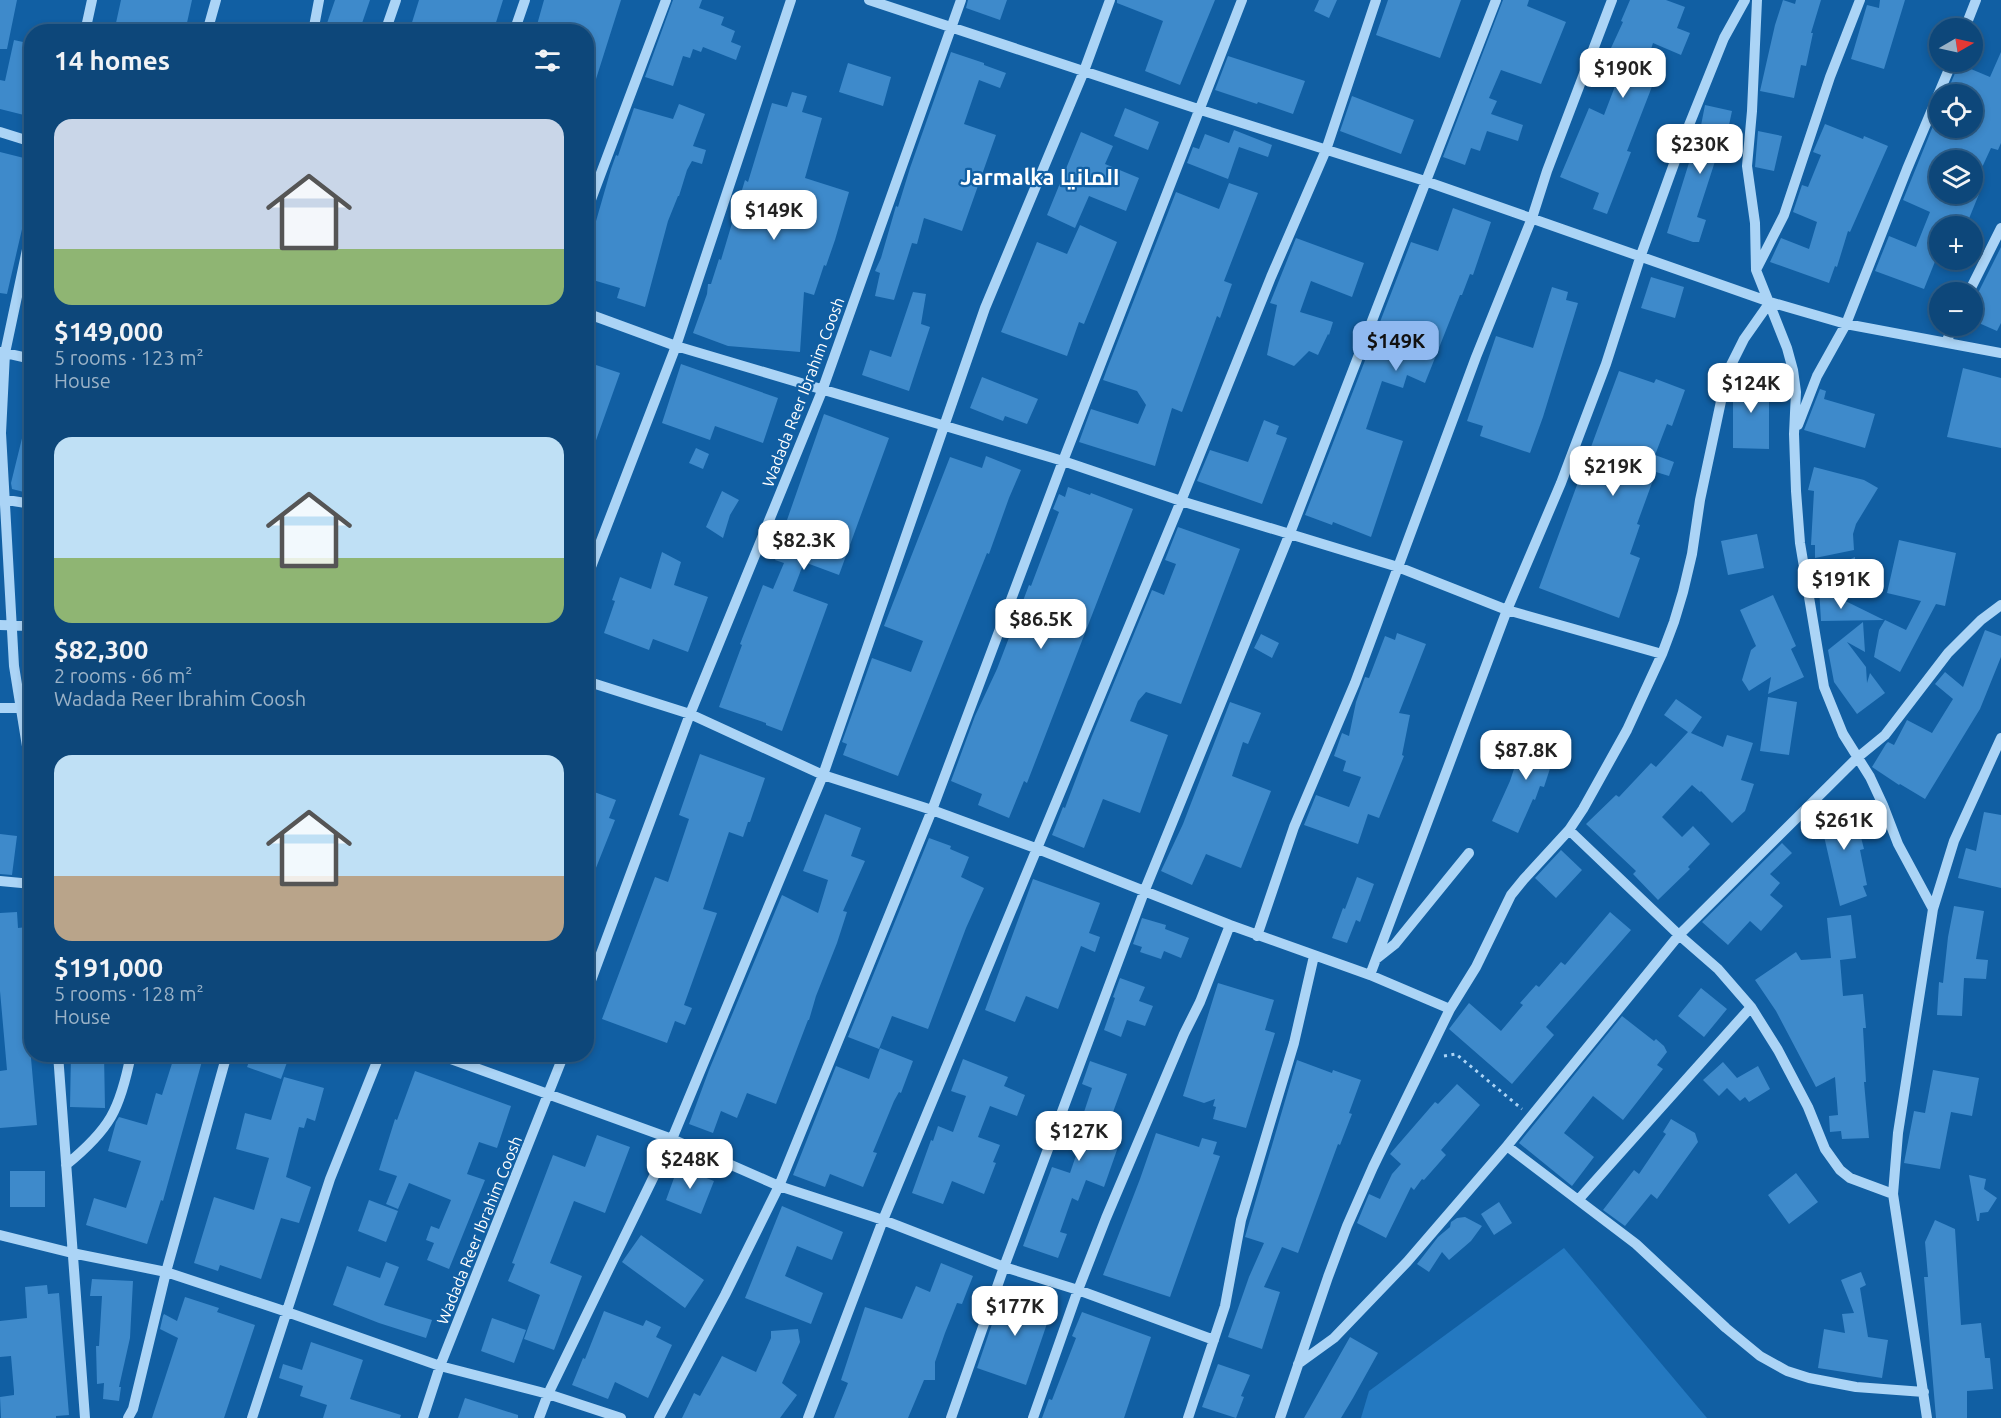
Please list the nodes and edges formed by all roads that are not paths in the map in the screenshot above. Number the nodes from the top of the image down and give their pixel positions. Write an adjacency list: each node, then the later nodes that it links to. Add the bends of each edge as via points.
1 (92, 0): 20 (street)
2 (216, 0): 21 (street)
3 (319, 0): 22 (street)
4 (396, 0): 23 (street)
5 (525, 0): 24 (street)
6 (666, 0): 33 (street)
7 (791, 0): 45 (street)
8 (869, 0): 25 (street)
9 (961, 0): 25 (street, Wadada Reer Ibrahim Coosh)
10 (1110, 0): 26 (street)
11 (1242, 0): 28 (street)
12 (1377, 0): 31 (street)
13 (1496, 0): 32 (street)
14 (1612, 0): 34 (street)
15 (1745, 0): 36 (street, via 1709,70)
16 (1757, 0): 38 (street, via 1747,166 1755,223)
17 (1860, 0): 38 (street, via 1784,215)
18 (1976, 0): 19 (street)
19 (1969, 18)
20 (87, 24)
21 (209, 24)
22 (314, 24)
23 (388, 24)
24 (517, 24)
25 (951, 28): 26 (street); 49 (street, Wadada Reer Ibrahim Coosh)
26 (1084, 71): 28 (street); 50 (street, via 985,308)
27 (1948, 72): 42 (street)
28 (1201, 110): 31 (street); 52 (street)
29 (0, 132): 30 (street)
30 (24, 140)
31 (1326, 150): 32 (street); 54 (street)
32 (1425, 181): 34 (street); 56 (street)
33 (594, 192)
34 (1532, 218): 36 (street); 58 (street)
35 (2001, 228): 39 (street)
36 (1641, 255): 40 (street); 60 (street, via 1602,375)
37 (24, 261): 46 (street)
38 (1756, 270): 40 (street)
39 (1974, 282)
40 (1770, 302): 42 (street); 51 (street, via 1793,370); 64 (street, via 1744,339 1727,373 1692,554)
41 (594, 316): 45 (street)
42 (1846, 324): 44 (street); 51 (street, via 1817,376)
43 (1949, 336): 44 (street)
44 (1946, 342): 47 (street)
45 (676, 346): 49 (street); 57 (street)
46 (3, 353): 48 (street); 53 (street)
47 (2001, 353)
48 (24, 357)
49 (822, 391): 50 (street); 68 (street, Wadada Reer Ibrahim Coosh)
50 (945, 425): 52 (street); 72 (street)
51 (1794, 434): 71 (street, via 1800,543 1824,687 1836,721)
52 (1063, 461): 54 (street); 73 (street)
53 (2, 499): 55 (street); 62 (street)
54 (1182, 501): 56 (street); 75 (street)
55 (24, 503)
56 (1290, 533): 58 (street); 79 (street)
57 (594, 559)
58 (1398, 567): 60 (street); 83 (street, via 1355,683 1294,827)
59 (2001, 605): 71 (street, via 1948,653 1885,735)
60 (1507, 610): 64 (street); 85 (street)
61 (0, 625): 62 (street)
62 (12, 626): 63 (street); 67 (street)
63 (24, 627)
64 (1662, 654): 74 (street, via 1627,730)
65 (594, 684): 68 (street)
66 (0, 708): 67 (street)
67 (21, 708): 69 (street)
68 (690, 714): 72 (street); 86 (street, Wadada Reer Ibrahim Coosh)
69 (24, 727)
70 (2001, 738): 80 (street, via 1954,841)
71 (1857, 758): 80 (street); 82 (street)
72 (823, 775): 73 (street); 97 (street)
73 (932, 810): 75 (street); 100 (street)
74 (1569, 830): 82 (street); 89 (street, via 1512,895)
75 (1038, 849): 79 (street); 103 (street)
76 (1469, 854): 85 (street, via 1395,944)
77 (0, 881): 78 (street)
78 (24, 883)
79 (1144, 892): 81 (street); 106 (street)
80 (1934, 909): 101 (street, via 1898,1133)
81 (1230, 925): 83 (street); 108 (street)
82 (1679, 935): 88 (street, via 1718,969); 98 (street)
83 (1257, 936): 84 (street)
84 (1314, 956): 87 (street); 110 (street, via 1294,1043 1241,1220 1227,1298)
85 (1375, 959): 87 (street)
86 (594, 972)
87 (1370, 975): 89 (street)
88 (1751, 1007): 101 (street, via 1808,1107 1825,1149 1840,1170 1850,1178); 102 (street)
89 (1450, 1009): 111 (street, via 1372,1167)
90 (59, 1062): 99 (street)
91 (130, 1062): 99 (street, via 116,1110 104,1129)
92 (225, 1062): 107 (street)
93 (377, 1062): 109 (street, via 330,1179)
94 (458, 1062): 96 (street)
95 (561, 1062): 96 (street, Wadada Reer Ibrahim Coosh)
96 (549, 1096): 97 (street); 112 (street, Wadada Reer Ibrahim Coosh)
97 (672, 1139): 100 (street); 114 (street)
98 (1507, 1146): 102 (street); 111 (street, via 1387,1283 1334,1338)
99 (66, 1165): 105 (street)
100 (779, 1186): 103 (street); 121 (street)
101 (1893, 1194): 113 (street)
102 (1579, 1199): 113 (street, via 1636,1244 1726,1328 1787,1371 1856,1387)
103 (883, 1220): 106 (street); 122 (street)
104 (0, 1235): 105 (street)
105 (72, 1253): 107 (street); 115 (street)
106 (1004, 1267): 108 (street); 123 (street)
107 (166, 1272): 109 (street); 116 (street)
108 (1078, 1290): 110 (street); 124 (street)
109 (286, 1312): 112 (street); 117 (street)
110 (1214, 1340): 125 (street)
111 (1297, 1365): 126 (street)
112 (440, 1366): 114 (street); 118 (street, Wadada Reer Ibrahim Coosh)
113 (1924, 1392): 127 (street)
114 (548, 1394): 119 (street); 120 (street)
115 (86, 1418)
116 (128, 1418)
117 (252, 1418)
118 (423, 1418)
119 (539, 1418)
120 (621, 1418)
121 (659, 1418)
122 (808, 1418)
123 (951, 1418)
124 (1034, 1418)
125 (1188, 1418)
126 (1280, 1418)
127 (1927, 1418)

